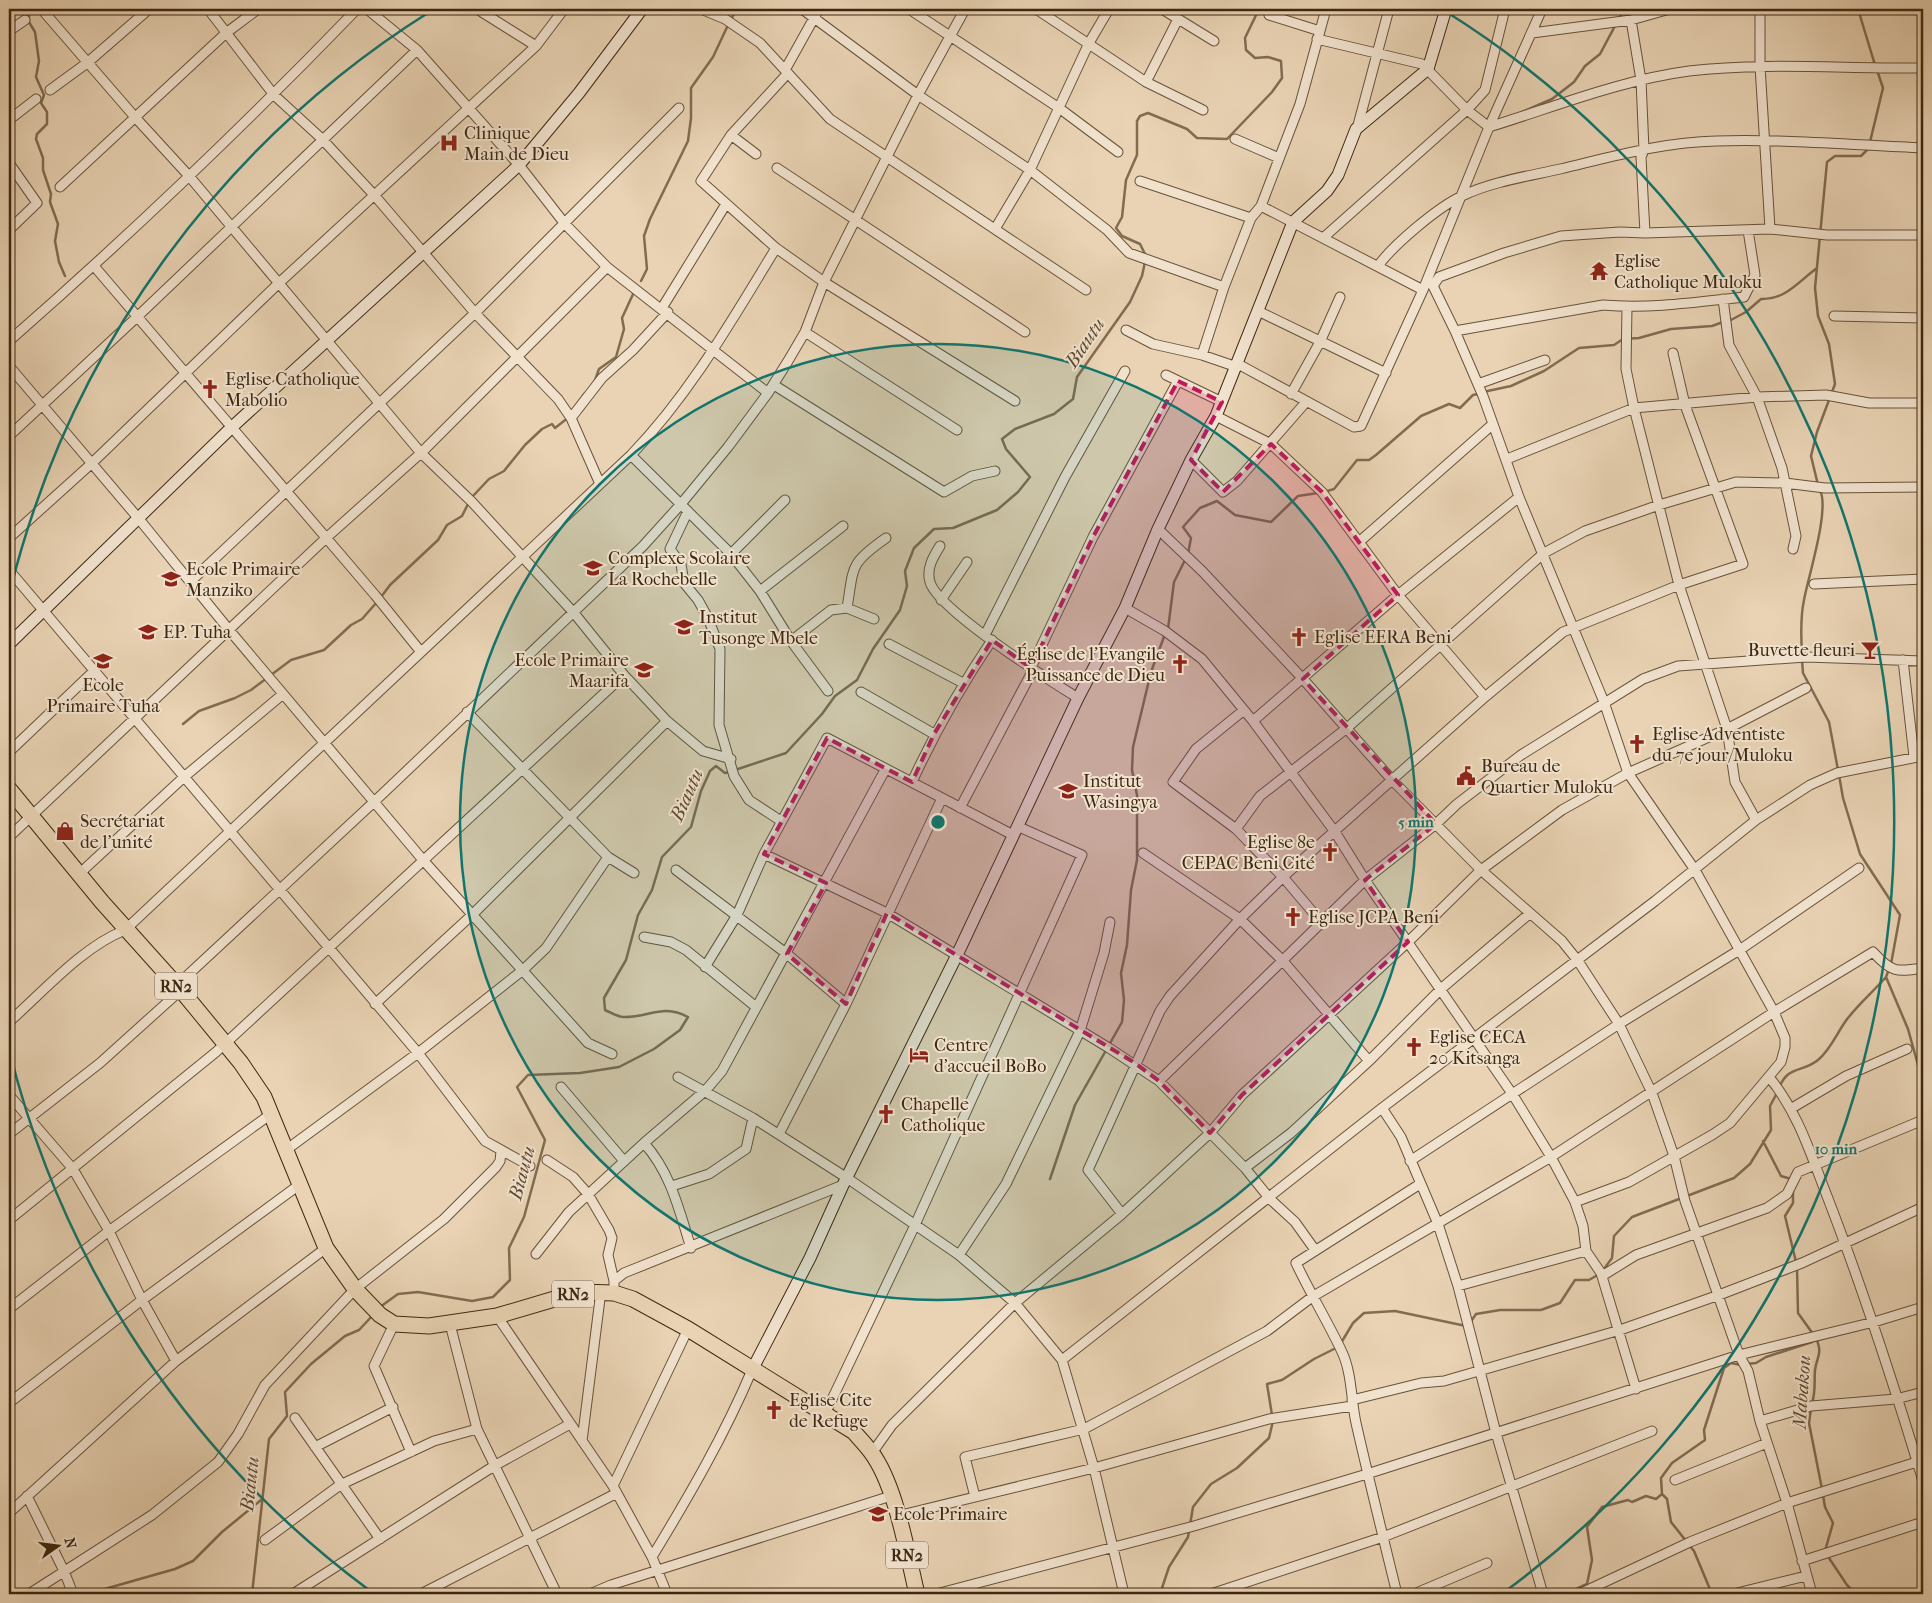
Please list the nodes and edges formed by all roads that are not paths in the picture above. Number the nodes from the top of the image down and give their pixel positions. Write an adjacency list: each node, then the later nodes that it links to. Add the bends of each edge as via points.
1 (48, 9): 40 (street, via 44,12)
2 (149, 9): 40 (street)
3 (208, 9): 31 (street)
4 (258, 9): 31 (street)
5 (357, 9): 48 (street)
6 (367, 9): 38 (street)
7 (477, 9): 37 (street)
8 (564, 9): 37 (street)
9 (642, 9): 71 (street)
10 (701, 9): 44 (street, via 725,19 760,43)
11 (802, 9): 26 (street)
12 (819, 9): 26 (street)
13 (909, 9): 34 (street)
14 (964, 9): 34 (street)
15 (1036, 9): 36 (street)
16 (1108, 9): 36 (street)
17 (1162, 9): 27 (street)
18 (1326, 9): 33 (street)
19 (1389, 9): 39 (street)
20 (1446, 9): 43 (street)
21 (1506, 9): 55 (street, via 1485,90)
22 (1542, 9): 32 (street)
23 (1670, 9): 29 (street)
24 (1760, 9): 41 (street)
25 (1269, 15): 33 (street)
26 (814, 18): 44 (street); 49 (street)
27 (1178, 19): 35 (street); 46 (street)
28 (24, 20): 30 (street)
29 (1631, 20): 32 (street); 45 (street)
30 (9, 31)
31 (226, 33): 48 (street); 56 (street)
32 (1532, 33): 58 (street)
33 (1318, 35): 39 (street); 69 (street, via 1300,104)
34 (950, 36): 49 (street); 52 (street)
35 (1214, 41)
36 (1089, 43): 46 (street); 52 (street)
37 (536, 46): 53 (street)
38 (417, 50): 53 (street); 61 (street)
39 (1377, 52): 43 (street, via 1422,64); 59 (street)
40 (87, 63): 47 (street); 56 (street)
41 (1760, 66): 42 (street); 45 (street, via 1688,71); 63 (street)
42 (1923, 68)
43 (1428, 70): 55 (street); 59 (street)
44 (786, 72): 60 (street); 68 (street, via 830,120)
45 (1641, 80): 58 (street); 65 (street)
46 (1146, 82): 54 (street)
47 (50, 90)
48 (274, 95): 61 (street); 74 (street)
49 (918, 95): 68 (street); 73 (street)
50 (36, 100): 57 (street)
51 (680, 108): 84 (street)
52 (1059, 108): 66 (street); 73 (street)
53 (468, 109): 71 (street); 77 (street)
54 (1203, 110)
55 (1467, 110): 58 (street); 92 (street)
56 (134, 116): 74 (street); 76 (street)
57 (9, 120)
58 (1488, 127): 78 (street)
59 (1356, 130): 83 (street, via 1338,175 1327,191)
60 (731, 135): 67 (street); 79 (street, via 701,181)
61 (322, 139): 77 (street); 85 (street)
62 (1235, 139): 69 (street)
63 (1764, 142): 64 (street); 65 (street, via 1714,141); 87 (street)
64 (1923, 148)
65 (1644, 150): 78 (street, via 1514,180); 90 (street, via 1641,157)
66 (1118, 152)
67 (756, 154)
68 (886, 158): 82 (street); 86 (street)
69 (1279, 158): 80 (street)
70 (9, 163): 88 (street, via 37,203)
71 (519, 166): 84 (street); 94 (street)
72 (777, 168): 82 (street)
73 (1030, 170): 86 (street); 100 (street, via 1107,230 1129,253)
74 (189, 176): 85 (street); 95 (street)
75 (1140, 181): 81 (street)
76 (60, 187)
77 (376, 196): 94 (street); 98 (street)
78 (1462, 196): 96 (street, via 1386,254); 101 (street)
79 (726, 204): 93 (street); 106 (street)
80 (1261, 206): 81 (street); 83 (street)
81 (1252, 218): 100 (street)
82 (855, 222): 99 (street); 115 (street)
83 (1293, 222): 92 (street); 107 (street)
84 (565, 224): 97 (street); 108 (street)
85 (232, 227): 98 (street); 110 (street)
86 (995, 229): 102 (street)
87 (1770, 229): 89 (street); 91 (street, via 1827,235)
88 (9, 230)
89 (1748, 230): 90 (street); 104 (street, via 1755,275 1744,297)
90 (1645, 233): 101 (street, via 1561,236 1439,277)
91 (1923, 235)
92 (1324, 238): 96 (street)
93 (776, 248): 99 (street); 119 (street)
94 (425, 253): 108 (street); 117 (street)
95 (94, 266): 110 (street); 116 (street)
96 (1378, 266): 101 (street)
97 (608, 267): 106 (street); 122 (street)
98 (279, 282): 117 (street); 128 (street)
99 (824, 282): 114 (street); 136 (street)
100 (1224, 287): 121 (street)
101 (1427, 287): 113 (street); 127 (street)
102 (1086, 290)
103 (1340, 297): 118 (street)
104 (1723, 299): 105 (street); 135 (street, via 1730,344)
105 (1627, 307): 113 (street, via 1603,305); 143 (street, via 1626,369)
106 (665, 310): 119 (street); 144 (street, via 633,350 602,378)
107 (1258, 311): 118 (street); 125 (street)
108 (475, 313): 122 (street); 139 (street)
109 (1834, 316): 111 (street)
110 (137, 317): 128 (street); 141 (street)
111 (1923, 318)
112 (1126, 330): 121 (street, via 1153,344)
113 (1456, 331): 132 (street)
114 (804, 332): 131 (street); 148 (street)
115 (1025, 332)
116 (9, 340)
117 (329, 340): 139 (street); 147 (street)
118 (1320, 342): 127 (street); 134 (street)
119 (714, 352): 133 (street); 152 (street, via 659,426)
120 (1673, 353): 142 (street)
121 (1202, 354): 125 (street)
122 (518, 359): 144 (street, via 558,399); 151 (street)
123 (1545, 360): 132 (street)
124 (9, 366): 141 (street)
125 (1238, 366): 134 (street); 137 (street)
126 (1125, 371): 194 (street, via 1065,477)
127 (1386, 373): 138 (street, via 1361,426 1354,427)
128 (185, 375): 147 (street); 155 (street)
129 (1166, 375): 130 (street)
130 (1178, 381): 137 (street); 203 (street, via 1093,538)
131 (774, 384): 133 (street); 156 (street, via 944,492 972,476)
132 (1480, 389): 146 (street)
133 (768, 393): 165 (street)
134 (1292, 394): 138 (street)
135 (1757, 397): 140 (street, via 1830,396 1869,403); 142 (street); 157 (street)
136 (1015, 401)
137 (1222, 402): 145 (street)
138 (1306, 402): 150 (street)
139 (380, 403): 151 (street); 161 (street)
140 (1923, 403)
141 (43, 404): 149 (street); 155 (street)
142 (1686, 405): 143 (street); 160 (street)
143 (1634, 408): 153 (street); 164 (street)
144 (569, 416): 158 (street)
145 (1216, 416): 150 (street); 154 (street)
146 (1493, 424): 153 (street); 172 (street)
147 (231, 428): 161 (street); 166 (street)
148 (957, 430)
149 (9, 436)
150 (1271, 444): 154 (street, via 1238,482 1223,492); 172 (street, via 1322,492)
151 (421, 453): 171 (street); 177 (street)
152 (631, 455): 158 (street); 165 (street)
153 (1507, 459): 162 (street)
154 (1191, 460): 168 (street)
155 (91, 464): 166 (street); 169 (street)
156 (995, 470)
157 (1785, 482): 159 (street, via 1825,488); 160 (street, via 1736,482); 174 (street, via 1796,536)
158 (600, 484): 177 (street)
159 (1923, 487)
160 (1715, 488): 164 (street); 183 (street, via 1743,564)
161 (287, 492): 171 (street); 181 (street)
162 (1519, 497): 175 (street); 185 (street)
163 (785, 500): 176 (street)
164 (1659, 505): 175 (street, via 1585,531); 183 (street)
165 (684, 507): 176 (street); 190 (street); 226 (street, via 670,549 681,564 684,583 698,600 720,648 719,725)
166 (139, 519): 181 (street); 189 (street)
167 (843, 526): 184 (street)
168 (1158, 529): 188 (street); 206 (street, via 1188,556)
169 (9, 538)
170 (886, 538): 187 (street, via 864,553 854,566)
171 (325, 539): 193 (street); 199 (street)
172 (1359, 542): 185 (street)
173 (940, 546): 186 (street, via 930,564 929,580)
174 (1792, 550)
175 (1544, 553): 192 (street); 198 (street)
176 (731, 554): 184 (street)
177 (522, 557): 190 (street); 199 (street)
178 (966, 562): 186 (street)
179 (9, 570): 189 (street)
180 (1923, 579): 182 (street)
181 (190, 582): 193 (street)
182 (1814, 584)
183 (1679, 585): 192 (street); 202 (street)
184 (760, 591): 195 (street)
185 (1398, 595): 198 (street); 206 (street)
186 (941, 600): 194 (street)
187 (847, 608): 191 (street); 195 (street, via 831,610)
188 (1125, 608): 213 (street); 215 (street, via 1202,659)
189 (44, 610): 196 (street); 204 (street)
190 (574, 612): 205 (street); 216 (street)
191 (874, 619)
192 (1574, 628): 212 (street, via 1563,632); 214 (street)
193 (230, 631): 211 (street); 217 (street)
194 (988, 637): 203 (street); 207 (street)
195 (792, 641): 209 (street)
196 (9, 644)
197 (889, 644): 207 (street)
198 (1442, 646): 212 (street); 220 (street)
199 (421, 652): 223 (street)
200 (1903, 660): 201 (street); 202 (street, via 1806,657); 225 (street)
201 (1923, 661)
202 (1706, 665): 214 (street, via 1678,666 1643,679); 221 (street)
203 (1032, 669): 213 (street); 237 (street)
204 (95, 670): 217 (street); 224 (street)
205 (624, 675): 218 (street); 227 (street)
206 (1303, 679): 219 (street); 220 (street)
207 (963, 683): 222 (street)
208 (1806, 688): 221 (street)
209 (828, 691)
210 (861, 692): 222 (street)
211 (283, 694): 223 (street); 231 (street)
212 (1485, 697): 232 (street)
213 (1078, 698): 244 (street)
214 (1604, 702): 230 (street); 242 (street, via 1521,755)
215 (1244, 710): 219 (street); 243 (street, via 1196,749 1173,782)
216 (467, 712): 227 (street); 236 (street)
217 (135, 720): 231 (street); 238 (street)
218 (667, 721): 226 (street, via 703,751); 239 (street)
219 (1254, 721): 229 (street)
220 (1347, 728): 229 (street); 232 (street)
221 (1727, 729): 230 (street); 240 (street, via 1735,782)
222 (934, 734): 233 (street)
223 (325, 742): 236 (street); 245 (street)
224 (9, 752)
225 (1919, 756): 240 (street, via 1839,773 1810,785)
226 (731, 759): 241 (street, via 749,800)
227 (522, 768): 239 (street); 251 (street)
228 (885, 770): 233 (street); 241 (street, via 827,738); 260 (street)
229 (1291, 771): 243 (street, via 1260,796); 246 (street)
230 (1628, 773): 254 (street, via 1562,810); 255 (street)
231 (184, 777): 245 (street); 257 (street)
232 (1392, 780): 242 (street); 246 (street)
233 (912, 782): 235 (street)
234 (9, 789): 238 (highway, RN2)
235 (942, 798): 237 (street); 263 (street)
236 (374, 801): 251 (street); 261 (street)
237 (960, 808): 244 (street)
238 (32, 816): 247 (street); 257 (highway, RN2)
239 (568, 818): 250 (street); 262 (street)
240 (1756, 820): 255 (street)
241 (781, 821): 249 (street)
242 (1436, 824): 254 (street); 259 (street)
243 (1236, 829): 258 (street)
244 (1015, 831): 275 (street); 283 (street, via 1082,855)
245 (232, 832): 261 (street); 269 (street)
246 (1335, 832): 258 (street); 259 (street)
247 (9, 837)
248 (1143, 852): 266 (street)
249 (764, 854): 260 (street); 265 (street)
250 (608, 858): 256 (street); 280 (street, via 546,948)
251 (423, 860): 262 (street); 272 (street)
252 (1859, 868): 273 (street)
253 (676, 870): 265 (street)
254 (1481, 870): 264 (street); 271 (street)
255 (1695, 870): 273 (street); 277 (street)
256 (634, 873)
257 (79, 874): 269 (highway, RN2)
258 (1283, 876): 266 (street); 268 (street)
259 (1365, 880): 268 (street); 271 (street)
260 (826, 883): 263 (street); 274 (street)
261 (280, 888): 272 (street); 281 (street)
262 (473, 914): 280 (street); 284 (street)
263 (887, 914): 275 (street); 285 (street)
264 (1529, 914): 277 (street, via 1562,941); 282 (street)
265 (737, 915): 274 (street); 278 (street)
266 (1240, 919): 276 (street); 298 (street, via 1170,996)
267 (1110, 922): 291 (street)
268 (1322, 924): 276 (street)
269 (126, 930): 281 (highway, RN2); 289 (street, via 111,936 84,955)
270 (644, 937): 278 (street, via 671,942)
271 (1408, 942): 282 (street); 288 (street)
272 (328, 948): 284 (street); 293 (street)
273 (1741, 949): 287 (street); 290 (street)
274 (788, 954): 285 (street); 286 (street)
275 (957, 955): 283 (street); 328 (street)
276 (1283, 961): 288 (street); 301 (street)
277 (1578, 961): 290 (street); 292 (street)
278 (705, 967): 286 (street)
279 (1923, 968): 287 (street, via 1894,971 1873,952)
280 (523, 970): 295 (street); 296 (street, via 588,1043)
281 (179, 988): 293 (highway, RN2); 310 (street, via 100,1063)
282 (1442, 988): 292 (street); 297 (street)
283 (1020, 994): 291 (street); 339 (street)
284 (375, 1004): 295 (street)
285 (846, 1004): 315 (street)
286 (756, 1007): 303 (street, via 722,1071)
287 (1774, 1012): 300 (street, via 1785,1038 1785,1047 1781,1062); 304 (street)
288 (1328, 1014): 297 (street); 313 (street, via 1242,1095)
289 (9, 1022)
290 (1619, 1024): 304 (street); 305 (street)
291 (1080, 1031): 298 (street); 348 (street, via 1006,1184)
292 (1475, 1039): 305 (street); 307 (street)
293 (226, 1043): 309 (highway, RN2, via 264,1097); 327 (street)
294 (1907, 1049): 308 (street, via 1846,1076)
295 (418, 1053): 317 (street); 318 (street, via 485,1141)
296 (612, 1054)
297 (1369, 1061): 326 (street, via 1291,1134)
298 (1135, 1063): 301 (street); 336 (street, via 1088,1170)
299 (678, 1077): 303 (street)
300 (1769, 1077): 308 (street); 319 (street, via 1730,1123)
301 (1159, 1080): 313 (street)
302 (561, 1087): 322 (street)
303 (706, 1090): 311 (street); 316 (street)
304 (1652, 1093): 319 (street); 320 (street)
305 (1513, 1094): 320 (street); 323 (street)
306 (9, 1095): 310 (street)
307 (1382, 1108): 323 (street, via 1401,1137); 333 (street)
308 (1792, 1108): 325 (street)
309 (271, 1114): 317 (highway, RN2); 340 (street)
310 (30, 1117): 314 (street); 327 (street)
311 (754, 1118): 315 (street); 331 (street, via 746,1149 709,1174)
312 (1923, 1120): 325 (street)
313 (1210, 1133): 326 (street); 336 (street)
314 (9, 1134)
315 (779, 1134): 328 (street)
316 (644, 1143): 322 (street); 331 (street, via 658,1159)
317 (286, 1150): 330 (highway, RN2)
318 (501, 1151): 324 (street); 352 (street, via 496,1167 444,1219)
319 (1674, 1156): 334 (street, via 1629,1182); 341 (street)
320 (1551, 1157): 334 (street); 338 (street)
321 (547, 1160): 332 (street, via 573,1177)
322 (624, 1161): 332 (street)
323 (1410, 1161): 329 (street)
324 (530, 1166)
325 (1815, 1166): 341 (street, via 1798,1172 1787,1194 1767,1208); 342 (street)
326 (1245, 1168): 333 (street)
327 (73, 1169): 337 (street); 340 (street)
328 (845, 1182): 339 (street); 344 (street); 368 (street)
329 (1420, 1184): 338 (street); 345 (street)
330 (299, 1185): 343 (highway, RN2); 355 (street)
331 (672, 1186): 344 (street)
332 (588, 1194): 347 (street, via 569,1212); 351 (street, via 612,1238 608,1255)
333 (1270, 1198): 345 (street, via 1295,1222); 366 (street)
334 (1575, 1202): 346 (street, via 1583,1226)
335 (1923, 1207): 342 (street)
336 (1122, 1214): 356 (street)
337 (9, 1220)
338 (1438, 1224): 350 (street); 354 (street)
339 (915, 1225): 348 (street); 376 (street)
340 (109, 1231): 355 (street); 358 (street)
341 (1696, 1235): 349 (street, via 1636,1255); 353 (street)
342 (1845, 1243): 353 (street); 360 (street)
343 (326, 1248): 352 (highway, RN2); 367 (street)
344 (691, 1248): 351 (street, via 624,1273)
345 (1315, 1250): 354 (street, via 1296,1263)
346 (1586, 1251): 349 (street); 350 (street)
347 (536, 1254)
348 (959, 1255): 356 (street)
349 (1602, 1276): 364 (street)
350 (1458, 1286): 369 (street)
351 (610, 1288): 359 (highway, RN2, via 578,1292); 363 (highway, RN2); 384 (street)
352 (354, 1289): 361 (highway, RN2, via 375,1311); 414 (street, via 265,1385 218,1462 152,1515)
353 (1719, 1295): 364 (street); 365 (street)
354 (1312, 1297): 374 (street, via 1348,1369); 381 (street, via 1267,1331)
355 (142, 1300): 367 (street); 373 (street)
356 (1015, 1303): 366 (street); 388 (street, via 892,1425)
357 (1923, 1307): 360 (street)
358 (9, 1309)
359 (497, 1316): 362 (highway, RN2); 379 (street)
360 (1874, 1322): 365 (street); 372 (street)
361 (394, 1324): 362 (highway, RN2); 375 (street, via 374,1366)
362 (450, 1324): 380 (street)
363 (688, 1329): 368 (highway, RN2); 397 (street)
364 (1620, 1330): 369 (street); 370 (street)
365 (1742, 1358): 370 (street); 378 (street)
366 (1062, 1360): 381 (street)
367 (176, 1361): 398 (street)
368 (752, 1370): 376 (highway, RN2); 410 (street, via 703,1474)
369 (1479, 1372): 374 (street); 383 (street)
370 (1636, 1389): 383 (street)
371 (1923, 1392): 372 (street)
372 (1896, 1399): 378 (street, via 1811,1406); 389 (street)
373 (9, 1403)
374 (1352, 1403): 391 (street, via 1272,1418); 392 (street)
375 (393, 1407): 386 (street); 387 (street)
376 (825, 1414): 388 (highway, RN2, via 854,1432)
377 (295, 1418): 386 (street)
378 (1760, 1421): 385 (street)
379 (570, 1424): 384 (street); 390 (street)
380 (476, 1429): 387 (street); 390 (street)
381 (1084, 1429): 391 (street); 400 (street, via 965,1458)
382 (1652, 1431): 396 (street)
383 (1496, 1433): 392 (street); 396 (street)
384 (582, 1441): 397 (street)
385 (1767, 1443): 393 (street); 401 (street)
386 (315, 1447): 395 (street)
387 (411, 1452): 395 (street)
388 (872, 1452): 399 (highway, RN2)
389 (1920, 1461): 394 (street); 401 (street)
390 (494, 1466): 406 (street); 407 (street)
391 (1094, 1468): 400 (street); 409 (street)
392 (1367, 1474): 405 (street); 409 (street)
393 (1675, 1480)
394 (1923, 1480)
395 (340, 1485): 407 (street); 408 (street)
396 (1510, 1485): 405 (street); 430 (street)
397 (615, 1489): 406 (street); 410 (street)
398 (27, 1496): 402 (street); 414 (street)
399 (891, 1496): 403 (highway, RN2); 413 (street)
400 (975, 1497): 403 (street)
401 (1787, 1503): 411 (street); 431 (street, via 1687,1543)
402 (9, 1513)
403 (897, 1516): 424 (highway, RN2)
404 (1923, 1522): 411 (street)
405 (1383, 1537): 427 (street); 428 (street)
406 (528, 1538): 420 (street); 421 (street)
407 (380, 1539): 419 (street)
408 (266, 1540)
409 (1114, 1547): 425 (street); 426 (street)
410 (652, 1557): 413 (street)
411 (1802, 1561): 415 (street)
412 (1486, 1563): 429 (street)
413 (657, 1570): 422 (street); 423 (street)
414 (64, 1571): 417 (street); 418 (street)
415 (1806, 1576): 432 (street); 433 (street)
416 (1923, 1592): 434 (street)
417 (29, 1594)
418 (74, 1594)
419 (293, 1594)
420 (421, 1594)
421 (556, 1594)
422 (590, 1594)
423 (667, 1594)
424 (917, 1594)
425 (936, 1594)
426 (1124, 1594)
427 (1211, 1594)
428 (1397, 1594)
429 (1414, 1594)
430 (1543, 1594)
431 (1579, 1594)
432 (1733, 1594)
433 (1812, 1594)
434 (1916, 1594)

